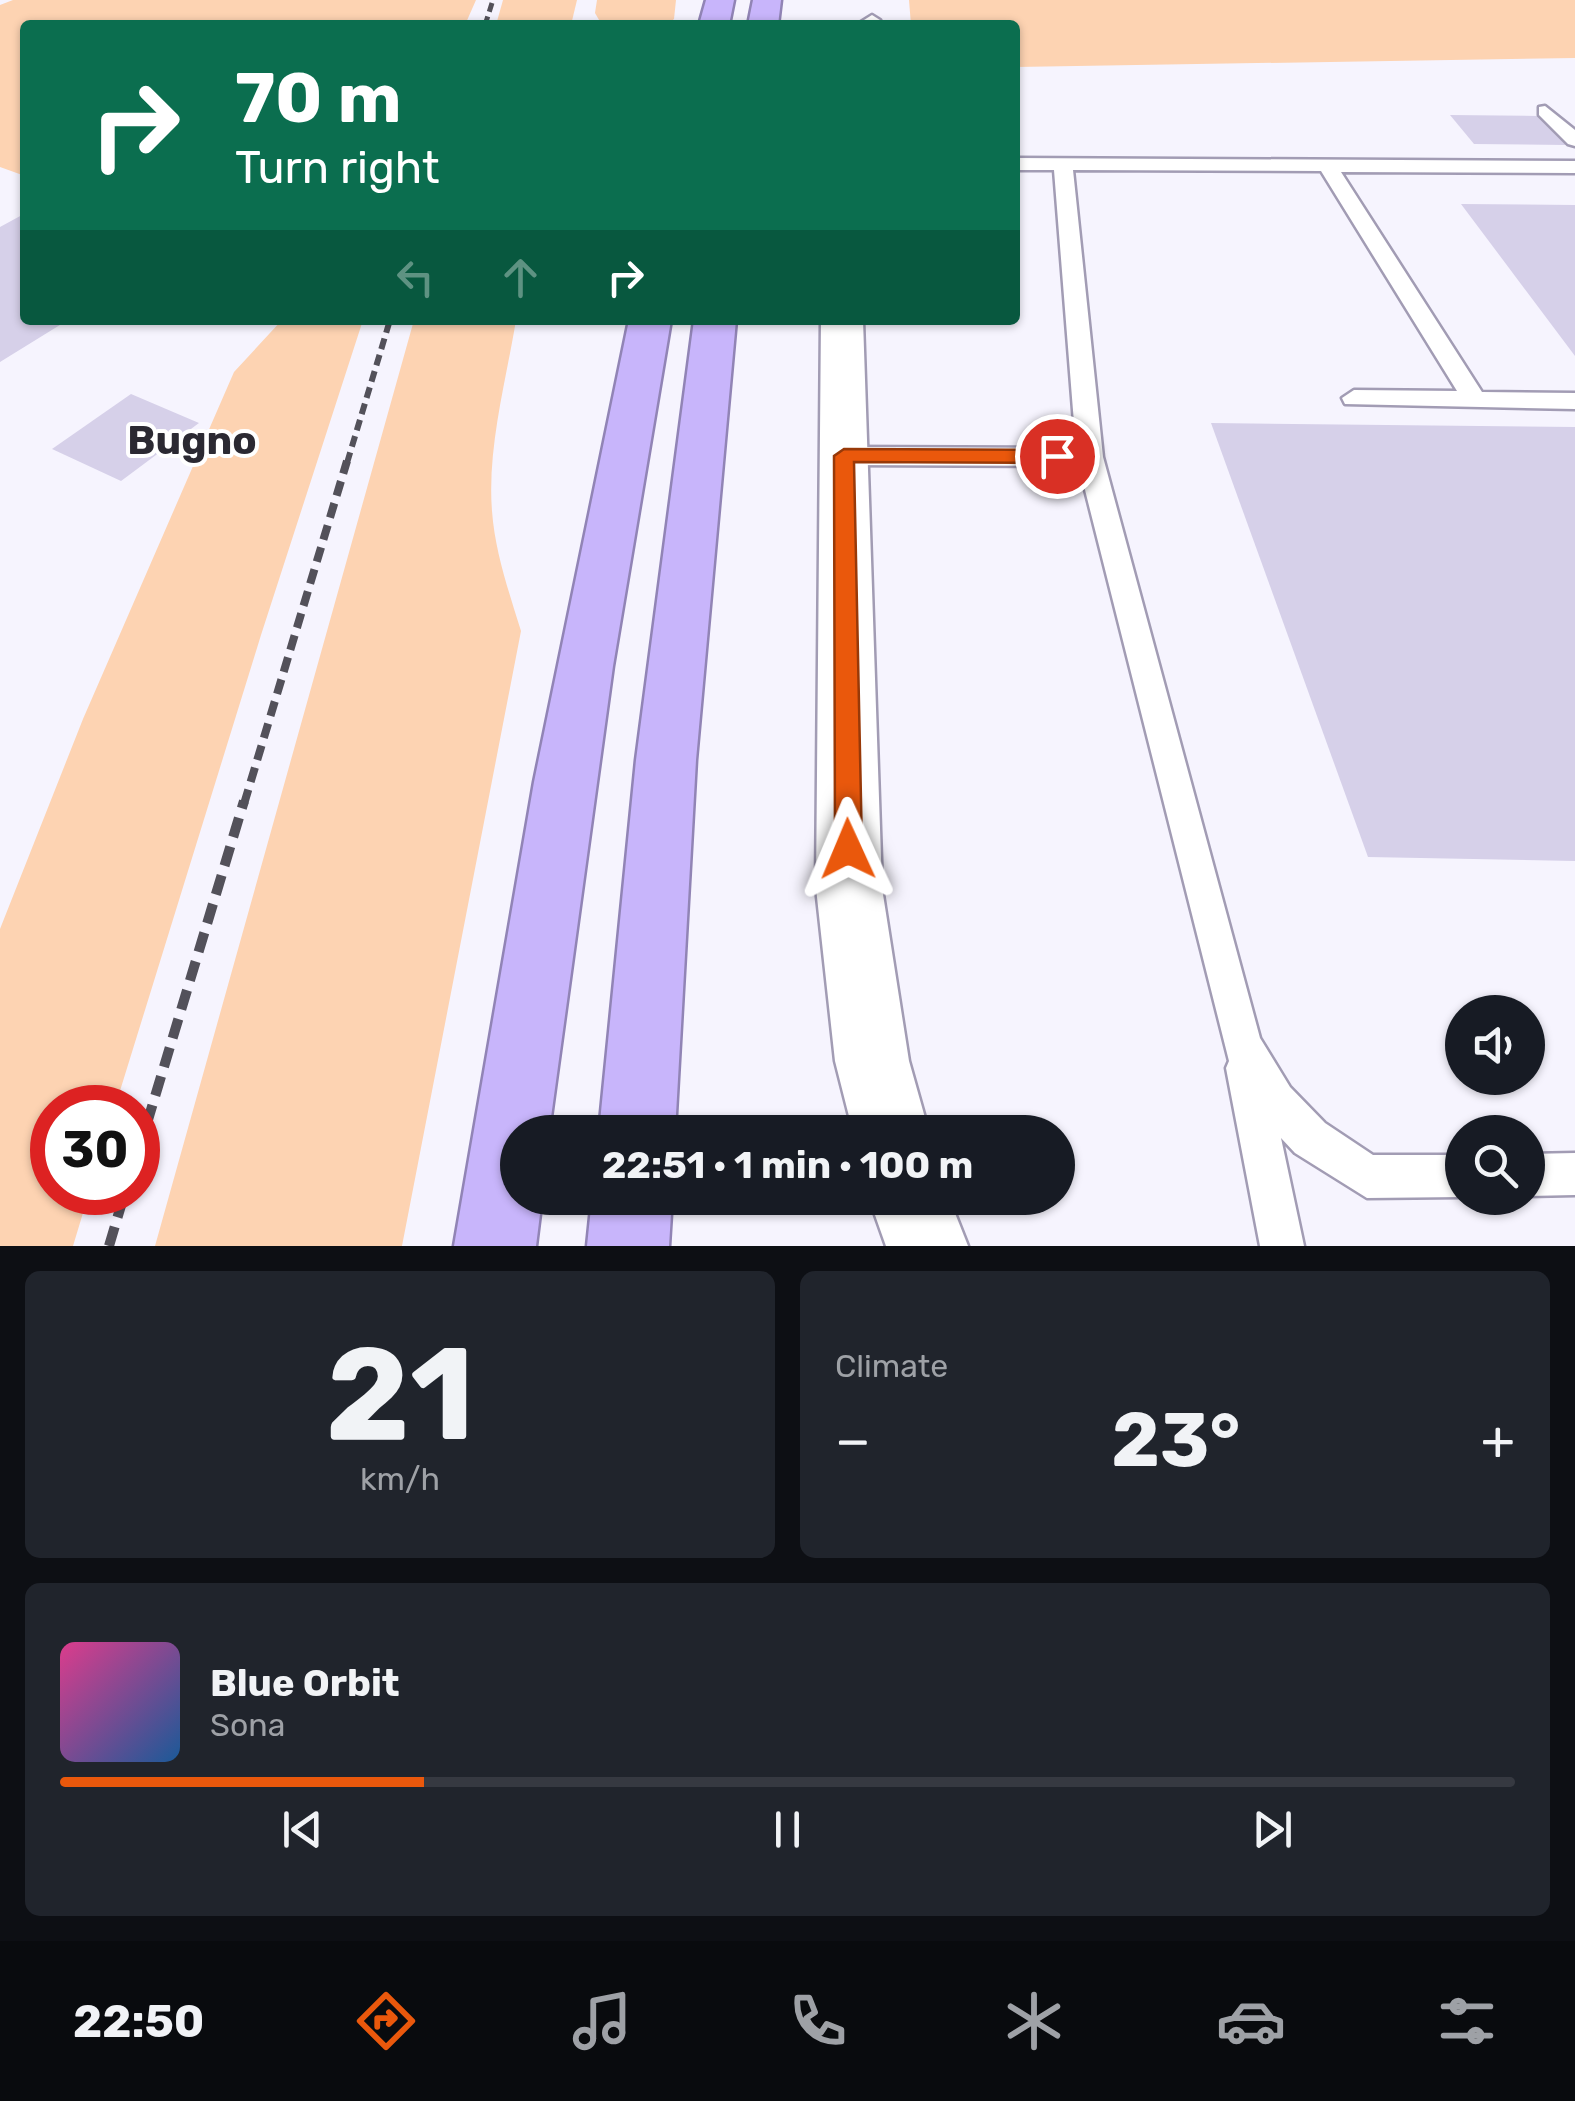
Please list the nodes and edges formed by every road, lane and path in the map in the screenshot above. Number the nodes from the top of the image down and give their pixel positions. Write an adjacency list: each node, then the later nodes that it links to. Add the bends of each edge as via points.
1 (1545, 110): 2 (lane)
2 (1575, 140)
3 (1020, 164): 4 (lane)
4 (1063, 164): 5 (lane); 14 (lane)
5 (1328, 165): 6 (lane); 11 (lane)
6 (1575, 167)
7 (649, 325): 23 (highway, via 607,527)
8 (715, 325): 16 (highway, via 666,760)
9 (842, 325): 13 (street)
10 (1354, 398): 11 (lane)
11 (1474, 400): 12 (lane)
12 (1575, 401)
13 (844, 456): 14 (lane); 17 (street, via 849,888 872,1062)
14 (1090, 457): 15 (lane)
15 (1242, 1046): 20 (lane, via 1275,1102 1310,1138 1367,1177); 26 (lane)
16 (638, 1115)
17 (886, 1115)
18 (1575, 1174): 19 (lane)
19 (1545, 1175)
20 (1445, 1176)
21 (631, 1215): 24 (highway)
22 (915, 1215): 25 (street)
23 (496, 1246)
24 (628, 1246)
25 (927, 1246)
26 (1282, 1246)

